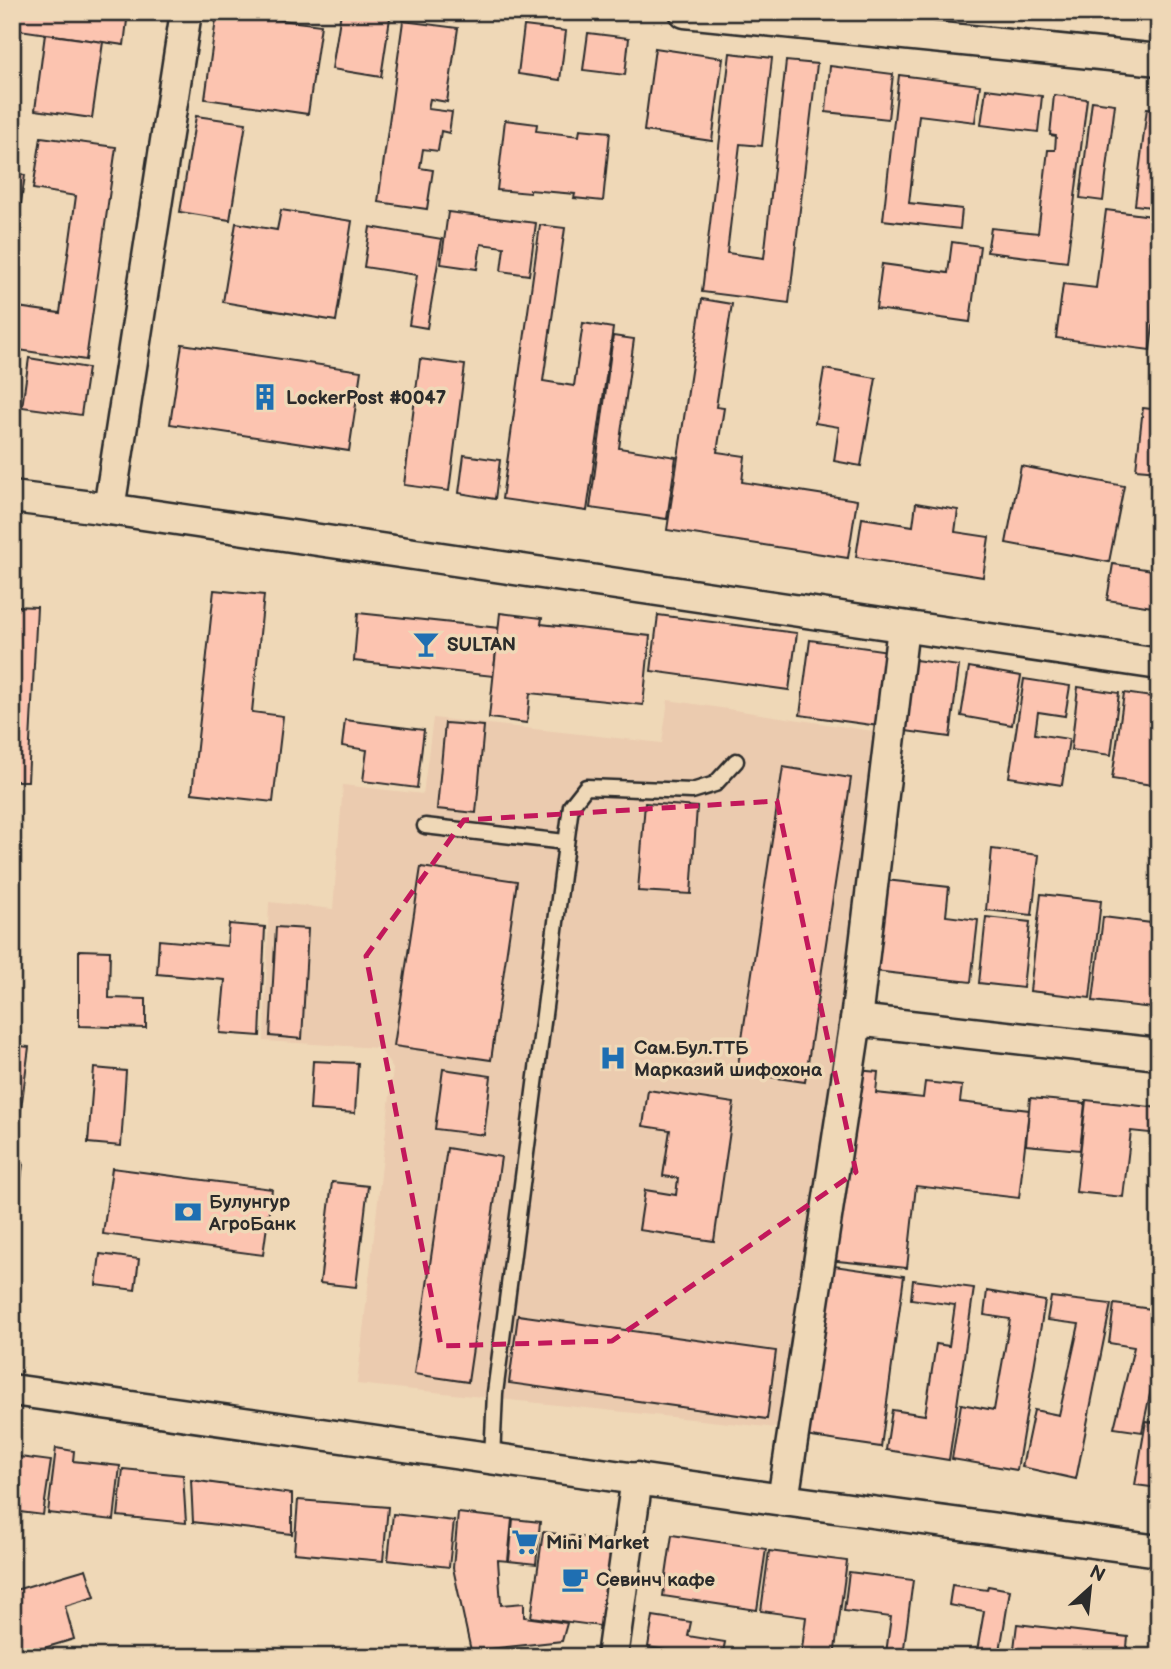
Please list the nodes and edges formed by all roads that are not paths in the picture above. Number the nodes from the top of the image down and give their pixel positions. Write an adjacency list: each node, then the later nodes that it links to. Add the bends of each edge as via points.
1 (186, 12): 5 (street)
2 (685, 12): 3 (street)
3 (1159, 60)
4 (12, 498): 5 (street)
5 (109, 509): 6 (street)
6 (904, 626): 7 (street); 11 (street)
7 (1159, 664)
8 (736, 761): 10 (lane, via 715,784 692,791 586,787 571,806)
9 (425, 826): 10 (lane)
10 (565, 842): 14 (lane, via 495,1393)
11 (856, 1020): 12 (street); 16 (street)
12 (1159, 1054)
13 (12, 1390): 14 (street)
14 (492, 1458): 15 (street)
15 (637, 1478): 16 (street); 18 (street)
16 (783, 1500): 17 (street)
17 (1159, 1551)
18 (612, 1657)

